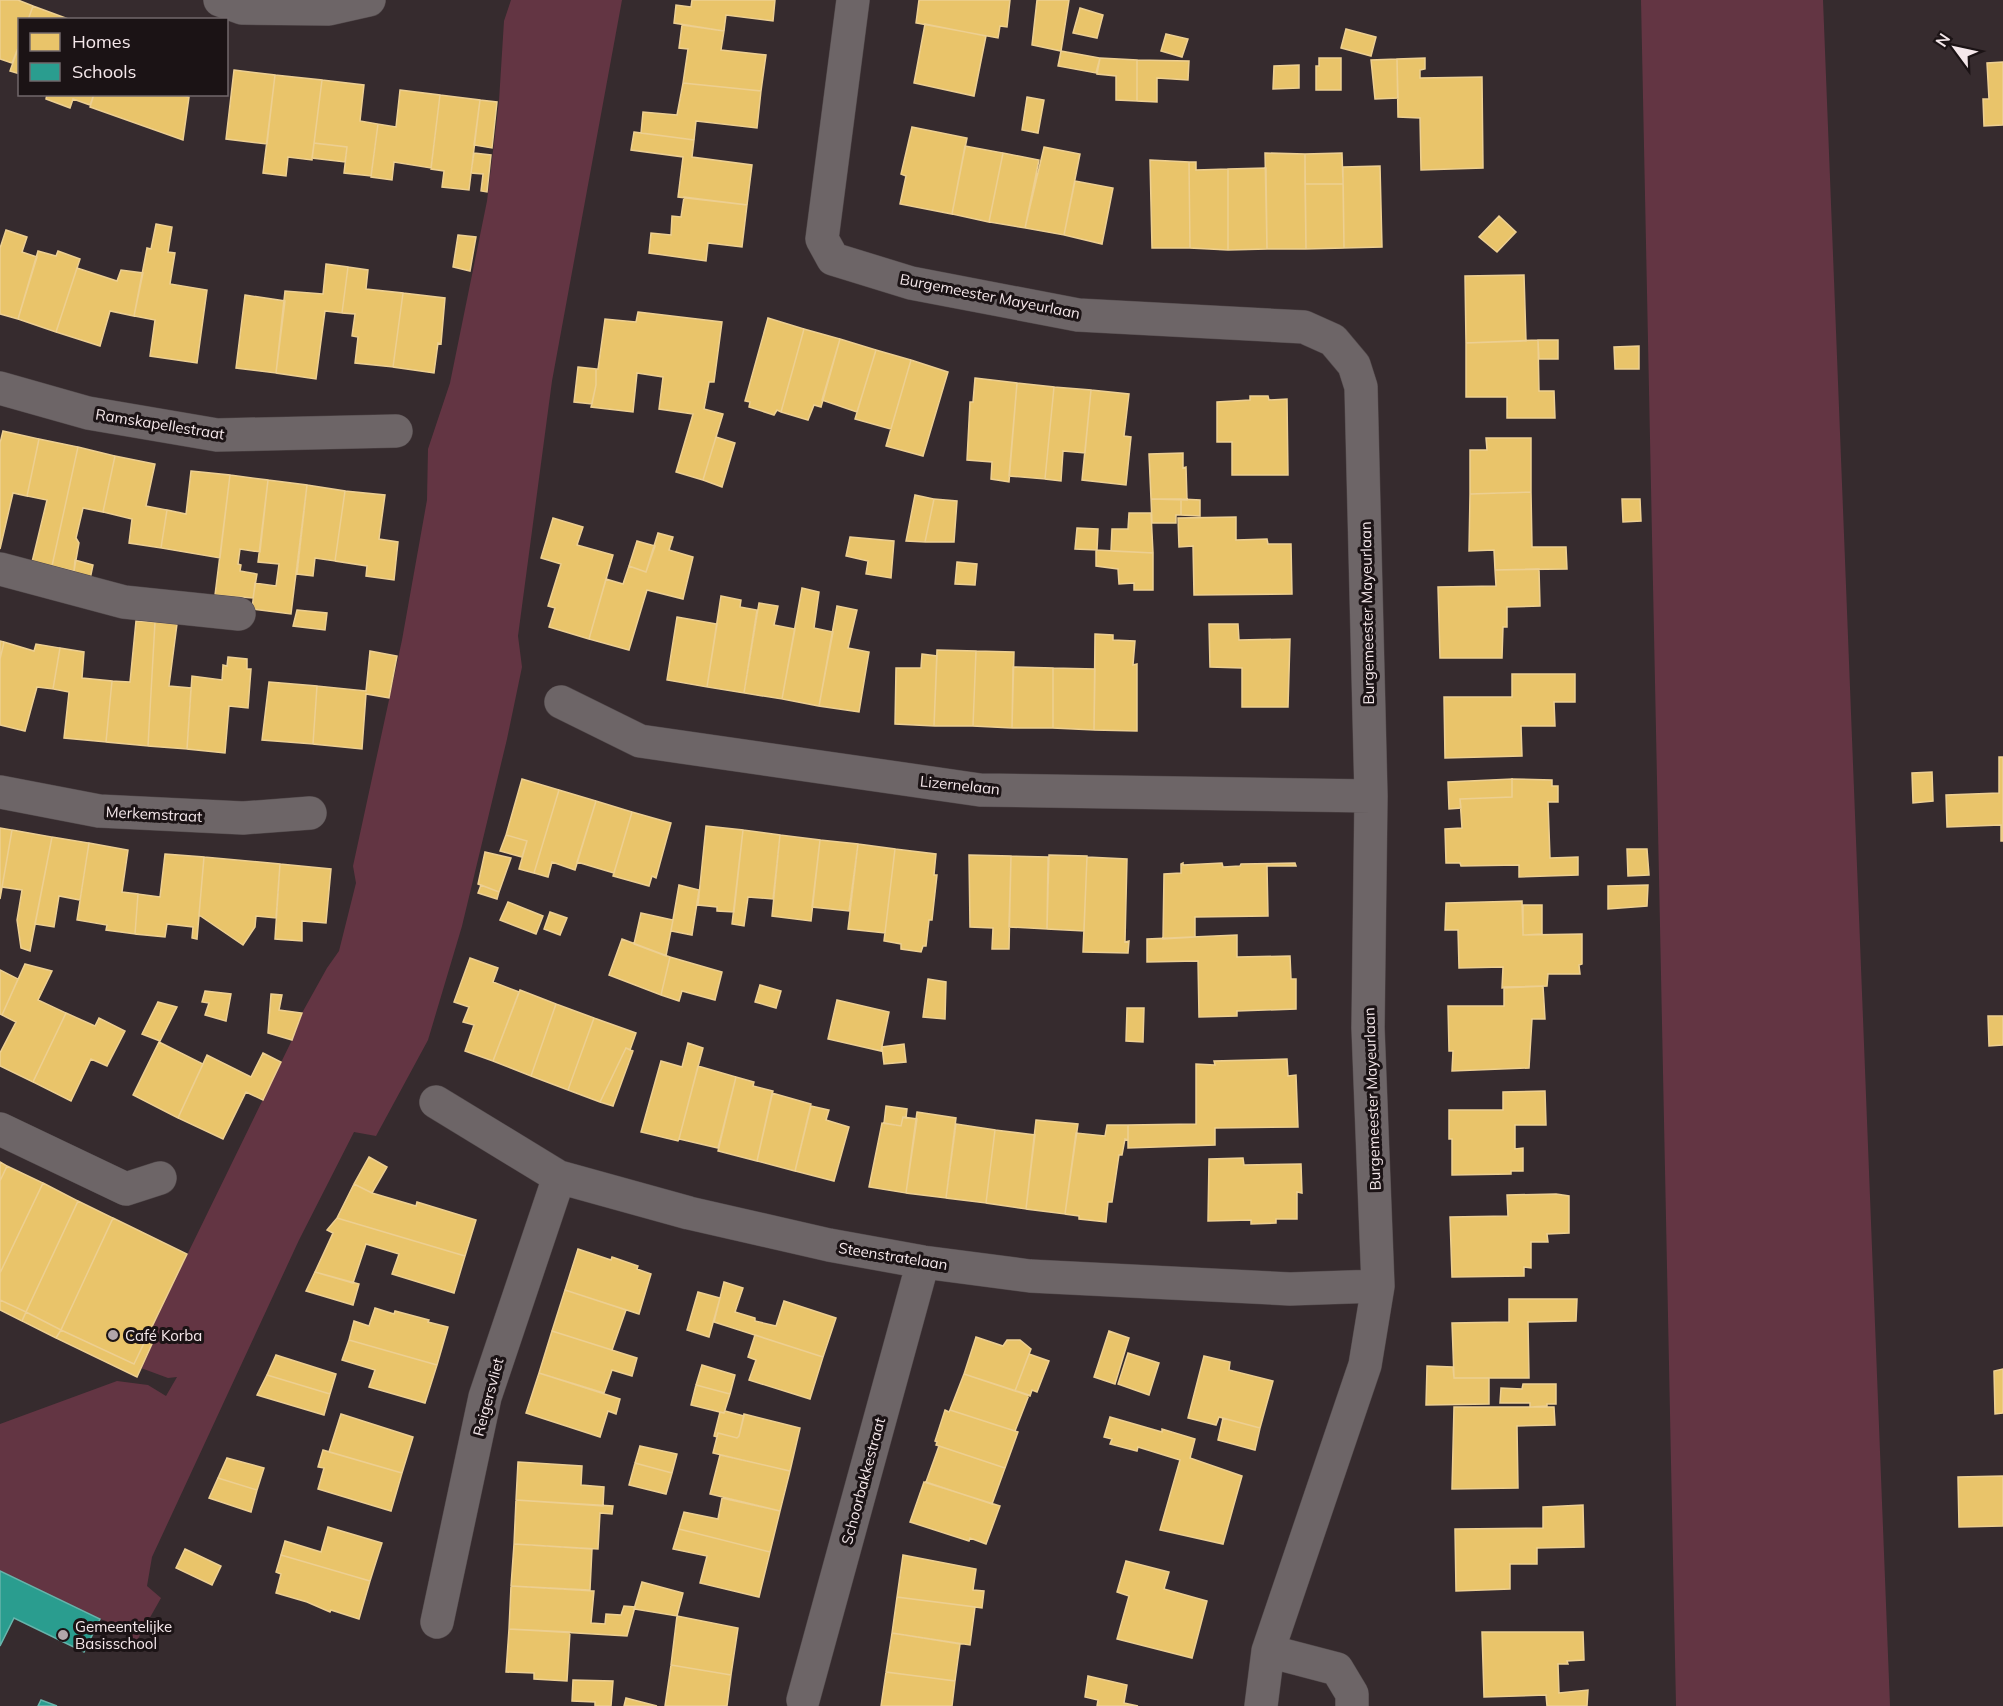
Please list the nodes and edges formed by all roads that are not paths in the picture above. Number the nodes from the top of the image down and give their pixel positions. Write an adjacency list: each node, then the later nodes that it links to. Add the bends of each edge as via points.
1 (220, 0): 2 (street, via 242,8 329,9)
2 (369, 0)
3 (854, 0): 10 (street, Burgemeester Mayeurlaan, via 822,239 833,259 911,283 1078,315 1304,327 1333,340 1354,365 1361,387)
4 (0, 388): 5 (street, Ramskapellestraat, via 87,413 217,435)
5 (396, 431)
6 (0, 569): 7 (street, via 124,602)
7 (239, 614)
8 (561, 702): 10 (street, Lizernelaan, via 640,741 980,790)
9 (0, 792): 11 (street, Merkemstraat, via 99,811 243,818)
10 (1371, 796): 17 (street, Burgemeester Mayeurlaan, via 1368,1028)
11 (310, 813)
12 (436, 1102): 14 (street, Steenstratelaan)
13 (0, 1129): 15 (street, via 126,1189)
14 (559, 1176): 16 (street, Steenstratelaan, via 689,1213); 18 (street, Reigersvliet, via 485,1397)
15 (160, 1178)
16 (923, 1262): 17 (street, Steenstratelaan, via 1030,1276 1290,1289); 20 (street, Schoorbakkestraat)
17 (1378, 1286): 19 (street, Burgemeester Mayeurlaan, via 1365,1365)
18 (437, 1622)
19 (1268, 1651): 21 (street, Burgemeester Mayeurlaan); 22 (street, via 1337,1669 1352,1694)
20 (803, 1700)
21 (1262, 1706)
22 (1352, 1706)

